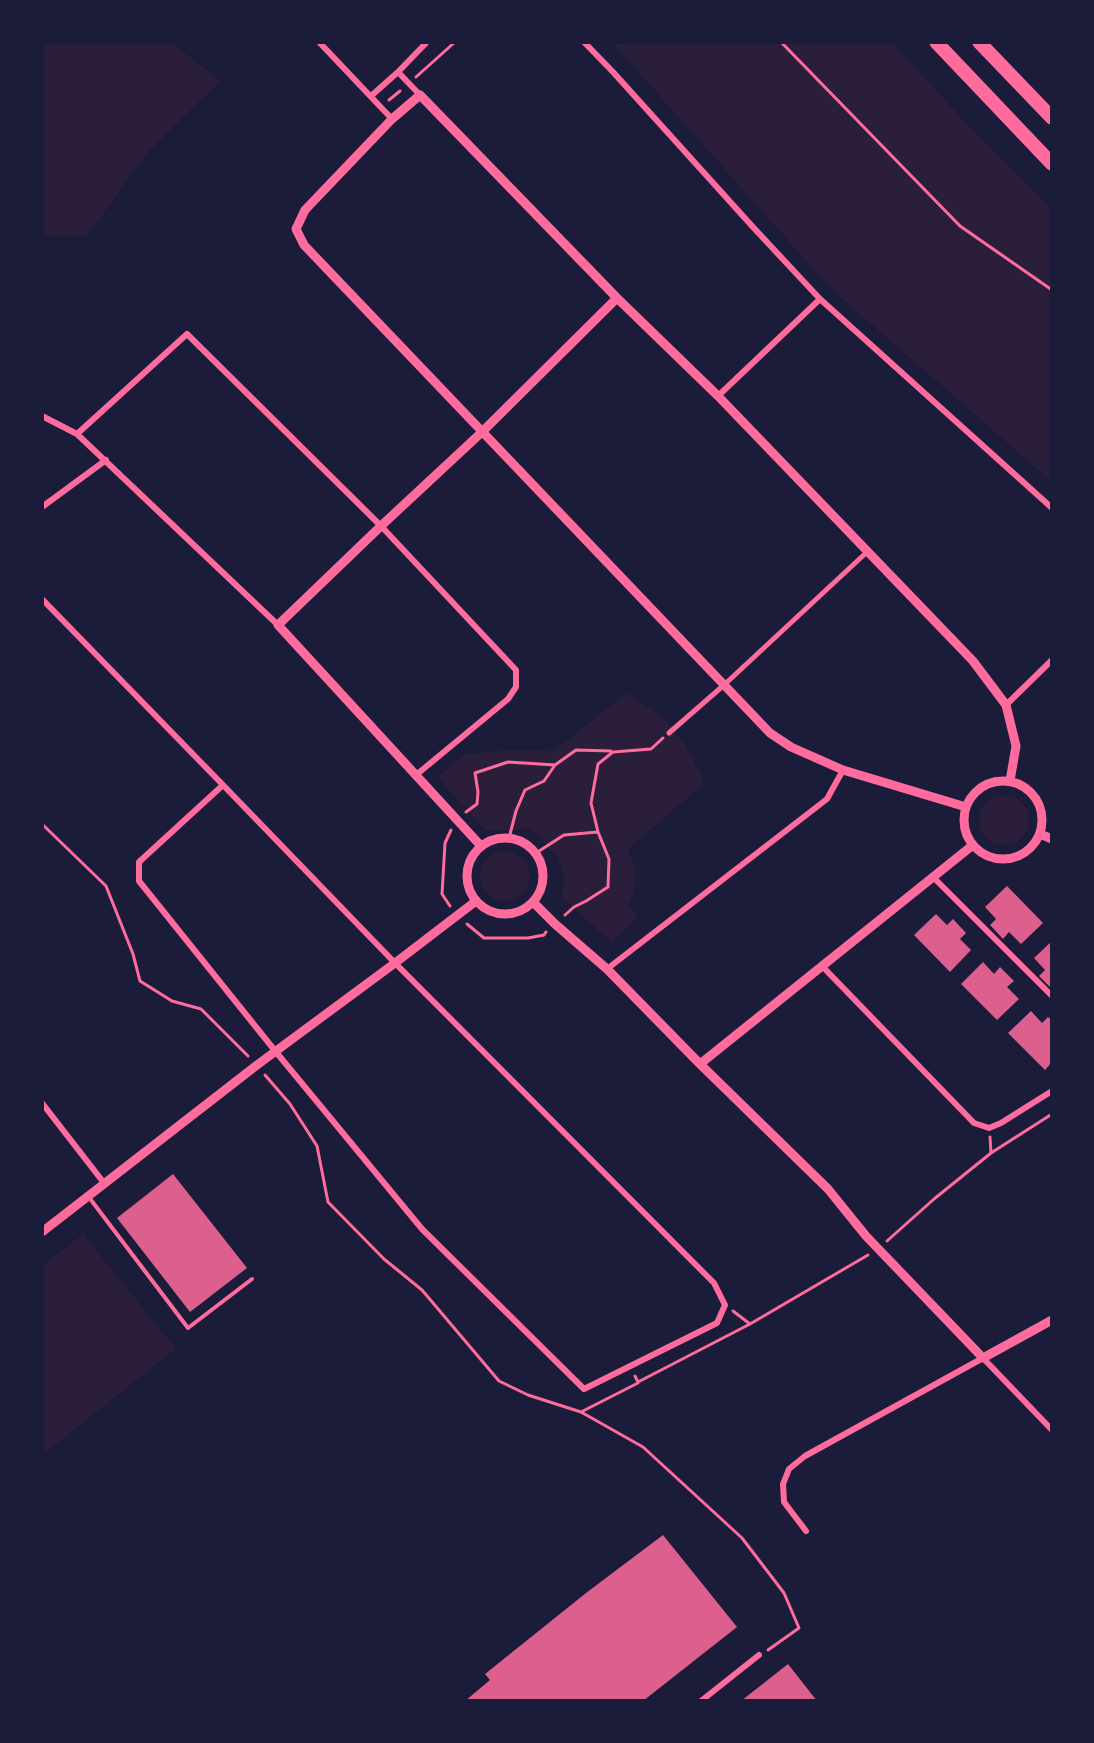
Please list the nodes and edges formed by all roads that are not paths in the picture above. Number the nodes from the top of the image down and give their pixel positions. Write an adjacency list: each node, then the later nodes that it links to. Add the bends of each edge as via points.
1 (319, 42): 8 (street)
2 (427, 42): 6 (street)
3 (584, 42): 13 (street)
4 (936, 42): 11 (highway)
5 (979, 42): 10 (highway)
6 (398, 72): 7 (street); 8 (street)
7 (420, 95): 9 (street); 12 (street)
8 (371, 96): 9 (street)
9 (392, 118): 16 (street, via 304,210 296,229 304,245)
10 (1052, 118)
11 (1052, 164)
12 (618, 298): 14 (street); 16 (street)
13 (820, 299): 14 (street); 20 (street)
14 (718, 396): 22 (street)
15 (42, 416): 17 (street)
16 (482, 432): 21 (street); 26 (street)
17 (77, 434): 18 (street); 21 (street, via 188,334)
18 (106, 460): 19 (street); 24 (street)
19 (42, 507)
20 (1052, 508)
21 (381, 526): 24 (street); 30 (street, via 516,670 516,687 508,699)
22 (868, 551): 26 (street); 27 (street, via 973,661)
23 (42, 599): 32 (street)
24 (278, 625): 30 (street)
25 (1052, 660): 27 (street)
26 (724, 685): 28 (street); 29 (street, via 770,733)
27 (1006, 705): 31 (street, via 1016,746)
28 (669, 733)
29 (843, 770): 33 (street); 43 (street, via 827,799)
30 (416, 775): 37 (street)
31 (1010, 781): 33 (street, via 979,789); 34 (street, via 1031,791 1038,800 1043,822)
32 (223, 785): 41 (street); 45 (street, via 140,862 139,881)
33 (966, 807): 36 (street, via 966,833)
34 (1040, 834): 35 (street); 36 (street, via 1026,852 1004,859 993,858)
35 (1052, 839)
36 (973, 845): 38 (street)
37 (481, 846): 39 (street, via 473,855 466,878); 40 (street, via 509,838 519,840 536,853 544,878)
38 (933, 877): 42 (street); 44 (street)
39 (476, 901): 40 (street, via 498,914 511,914); 41 (street)
40 (534, 902): 43 (street)
41 (395, 963): 45 (street); 45 (street, via 714,1283 725,1305 717,1323 584,1389 422,1229)
42 (822, 966): 46 (street); 47 (street, via 974,1123 989,1128)
43 (607, 969): 46 (street)
44 (1052, 996)
45 (276, 1052): 49 (street)
46 (700, 1064): 54 (street, via 828,1190 866,1236)
47 (1052, 1091)
48 (42, 1103): 49 (street)
49 (104, 1183): 50 (street)
50 (88, 1197): 51 (street); 52 (lane, via 188,1328)
51 (42, 1232)
52 (252, 1279)
53 (1052, 1320): 54 (street)
54 (983, 1358): 55 (street); 56 (street, via 805,1456 789,1469 783,1484 784,1502)
55 (1052, 1430)
56 (806, 1532)
57 (759, 1655): 58 (street)
58 (701, 1701)

